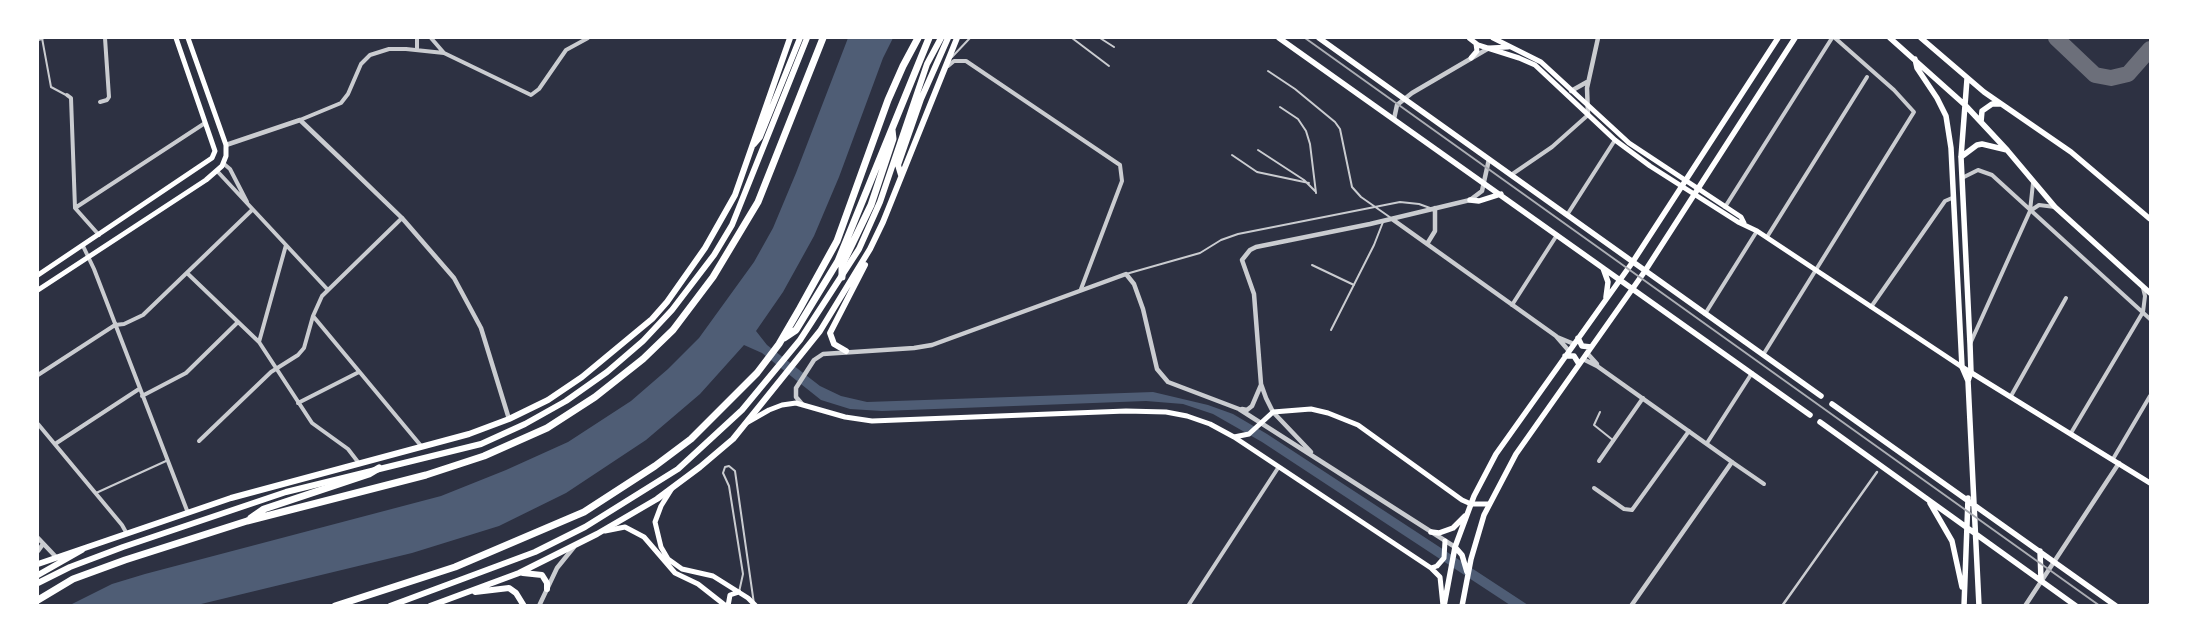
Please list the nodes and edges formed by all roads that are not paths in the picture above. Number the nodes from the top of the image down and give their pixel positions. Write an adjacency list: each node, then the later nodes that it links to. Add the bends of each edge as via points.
1 (42, 38): 28 (street); 47 (lane, via 51,87)
2 (105, 38): 49 (street, via 109,96)
3 (417, 38): 35 (street)
4 (431, 38): 36 (street)
5 (588, 38): 36 (street, via 566,50 539,89 531,95)
6 (790, 38): 63 (highway)
7 (800, 38): 63 (highway, via 760,138)
8 (807, 38): 192 (highway, via 732,226 672,310 643,341 608,372 525,424 481,444)
9 (823, 38): 208 (highway, via 758,202 739,236 699,297 643,359 595,397 547,428 484,456 426,475)
10 (918, 38): 141 (highway, via 888,100 837,241)
11 (930, 38): 59 (highway)
12 (941, 38): 118 (highway, via 924,72 880,202 859,249)
13 (948, 38): 76 (highway, via 921,99 898,165)
14 (957, 38): 39 (highway)
15 (970, 38): 39 (lane)
16 (1073, 38): 40 (lane)
17 (1100, 38): 32 (lane)
18 (1279, 38): 55 (main road)
19 (1319, 38): 48 (main road)
20 (1468, 38): 31 (main road)
21 (1493, 38): 33 (main road)
22 (1598, 38): 44 (street)
23 (1778, 38): 81 (main road)
24 (1796, 38): 83 (main road)
25 (1834, 38): 89 (street); 113 (street, via 1914,112)
26 (1890, 38): 38 (main road)
27 (1921, 38): 43 (main road)
28 (38, 39)
29 (189, 39): 30 (main road); 64 (main road)
30 (176, 41): 58 (main road)
31 (1476, 44): 34 (main road); 37 (main road)
32 (1114, 47)
33 (1511, 47): 34 (main road); 46 (main road, via 1541,62)
34 (1489, 48): 37 (street); 54 (main road, via 1535,65)
35 (417, 49): 36 (street); 56 (street, via 389,49 370,55 361,64 341,103)
36 (444, 53)
37 (1471, 58): 48 (street)
38 (1915, 59): 51 (main road); 86 (main road, via 1917,68 1946,116 1951,148)
39 (944, 66): 45 (highway)
40 (1109, 66)
41 (1268, 71): 88 (lane, via 1335,122 1340,129 1352,187)
42 (1867, 77): 104 (street)
43 (1967, 79): 50 (main road); 51 (main road)
44 (1588, 81): 46 (street); 53 (street)
45 (936, 85): 76 (highway); 123 (street, via 951,62 966,61 1116,162 1122,170 1122,181)
46 (1571, 91): 53 (main road)
47 (67, 95): 91 (street, via 71,98)
48 (1404, 99): 55 (street, via 1395,108); 70 (main road)
49 (100, 102)
50 (1999, 104): 57 (main road, via 1992,104 1982,111); 98 (main road, via 2071,152)
51 (1965, 105): 57 (main road); 69 (main road)
52 (1280, 106): 79 (lane, via 1298,119 1306,131 1316,193)
53 (1589, 107): 54 (street); 62 (main road)
54 (1588, 115): 61 (main road); 77 (street, via 1552,147)
55 (1394, 119): 80 (main road)
56 (300, 120): 64 (street); 96 (street)
57 (1982, 122): 67 (main road)
58 (205, 123): 60 (main road); 91 (street)
59 (892, 127): 118 (highway, via 893,139 871,205 842,265); 141 (highway, via 838,261 796,330)
60 (211, 140): 64 (main road, via 218,146); 71 (main road, via 215,153)
61 (1614, 140): 65 (main road); 95 (street)
62 (1629, 143): 65 (main road); 72 (main road)
63 (753, 145): 172 (highway, via 735,194 705,248 652,319 582,377 548,400)
64 (226, 146): 73 (main road)
65 (1625, 148): 74 (main road)
66 (1258, 150): 79 (lane)
67 (2007, 150): 69 (main road, via 1982,144); 82 (main road)
68 (1232, 155): 79 (lane, via 1257,172)
69 (1961, 157): 78 (main road)
70 (1489, 159): 77 (main road); 80 (street)
71 (210, 161): 73 (main road); 102 (main road)
72 (1654, 161): 74 (main road); 81 (main road)
73 (224, 164): 75 (main road); 92 (street, via 230,169)
74 (1650, 166): 81 (main road)
75 (218, 172): 92 (street); 109 (main road)
76 (901, 175): 108 (highway)
77 (1511, 175): 95 (main road)
78 (1962, 178): 94 (street, via 1978,170 1984,171); 143 (main road)
79 (1309, 183)
80 (1485, 183): 84 (main road); 87 (street, via 1480,194)
81 (1682, 183): 83 (main road); 85 (main road); 110 (main road)
82 (2033, 183): 90 (main road); 94 (street)
83 (1697, 188): 85 (main road); 89 (main road)
84 (1501, 194): 87 (main road); 103 (main road)
85 (1693, 194): 100 (main road); 114 (main road)
86 (1952, 198): 130 (street, via 1945,201); 151 (main road)
87 (1470, 200): 93 (street)
88 (1375, 206): 93 (lane, via 1400,202); 97 (lane); 116 (lane, via 1238,234 1200,253)
89 (1725, 207): 100 (main road, via 1741,217)
90 (2055, 207): 94 (street, via 2040,205); 121 (main road)
91 (75, 208): 102 (street)
92 (250, 208): 106 (street); 115 (street)
93 (1433, 209): 97 (street); 105 (street, via 1435,231)
94 (2030, 211): 131 (street); 143 (street)
95 (1567, 215): 110 (main road)
96 (402, 218): 125 (street); 172 (street, via 454,278 474,313)
97 (1392, 219): 99 (street); 105 (street)
98 (2150, 219)
99 (1382, 221): 120 (lane); 158 (street, via 1256,247 1242,260 1256,307)
100 (1744, 223): 101 (main road)
101 (1757, 231): 104 (main road); 132 (street)
102 (99, 235): 107 (main road)
103 (1557, 235): 112 (main road); 129 (street)
104 (1767, 237): 113 (main road)
105 (1427, 244): 129 (street)
106 (286, 245): 125 (street); 140 (street)
107 (83, 246): 109 (street); 117 (main road)
108 (870, 249): 145 (highway, via 865,267 830,333 834,344); 174 (highway, via 831,315)
109 (89, 258): 124 (main road); 136 (street)
110 (1632, 263): 114 (main road); 119 (main road)
111 (1312, 265): 120 (lane)
112 (1602, 266): 119 (main road); 128 (main road, via 1608,284)
113 (1816, 270): 130 (main road); 148 (street)
114 (1645, 271): 122 (main road); 132 (main road)
115 (187, 273): 135 (street); 136 (street, via 143,315)
116 (1126, 274): 123 (street); 168 (street, via 1134,284 1143,309 1157,369 1162,376 1180,387)
117 (38, 275)
118 (842, 277): 239 (highway, via 800,340 765,384 678,469 585,527 535,552)
119 (1620, 279): 122 (main road); 128 (main road)
120 (1354, 285): 137 (lane)
121 (2143, 286): 126 (main road); 131 (street)
122 (1633, 288): 144 (main road); 155 (main road)
123 (1081, 289): 145 (street, via 932,345)
124 (38, 290)
125 (328, 290): 133 (street)
126 (2150, 292)
127 (2066, 298): 162 (street)
128 (1603, 304): 139 (main road)
129 (1512, 305): 138 (street)
130 (1871, 307): 151 (main road)
131 (2143, 312): 134 (street); 178 (street)
132 (1705, 314): 148 (main road)
133 (313, 316): 152 (street, via 302,352); 153 (street)
134 (2150, 319)
135 (238, 322): 140 (street); 160 (street, via 186,373)
136 (115, 325): 156 (street); 159 (street)
137 (1331, 330)
138 (1556, 336): 142 (street); 147 (street)
139 (1578, 338): 142 (main road); 144 (main road, via 1582,346)
140 (259, 342): 152 (street)
141 (781, 342): 238 (highway, via 757,373 691,439 584,512 455,567)
142 (1574, 344): 147 (main road)
143 (1970, 344): 154 (main road)
144 (1591, 347): 146 (main road)
145 (846, 351): 166 (street, via 819,356 796,388 796,397)
146 (1587, 353): 149 (main road); 150 (street)
147 (1567, 354): 149 (main road); 203 (main road, via 1496,454)
148 (1764, 355): 161 (main road)
149 (1581, 362): 150 (street); 204 (main road, via 1516,454)
150 (1597, 366): 164 (street)
151 (1962, 367): 154 (main road); 157 (main road)
152 (276, 368): 165 (street); 181 (street)
153 (359, 372): 165 (street); 184 (street)
154 (1971, 372): 157 (main road); 162 (main road)
155 (1752, 374): 171 (main road); 182 (street)
156 (38, 375)
157 (1968, 381): 199 (main road)
158 (1261, 384): 168 (street, via 1252,406 1247,410); 169 (street)
159 (140, 390): 160 (street); 183 (street)
160 (142, 396): 187 (street)
161 (1821, 396)
162 (2011, 396): 178 (main road)
163 (2150, 396): 186 (street)
164 (1643, 398): 177 (street); 180 (street)
165 (298, 402): 189 (street, via 312,423 348,449)
166 (802, 404): 174 (main road, via 782,405); 179 (main road, via 845,418 872,421 1166,412 1210,424)
167 (1832, 404): 201 (main road)
168 (1239, 409): 176 (street)
169 (1273, 412): 176 (main road); 185 (street); 203 (main road, via 1311,409 1358,425)
170 (1600, 412): 180 (lane, via 1594,425)
171 (1810, 415)
172 (509, 419): 184 (highway)
173 (1820, 422): 202 (main road)
174 (748, 423): 197 (highway, via 721,450)
175 (38, 424): 183 (street)
176 (1258, 425): 179 (main road, via 1245,436); 185 (street)
177 (1689, 431): 182 (street); 198 (street, via 1632,510 1624,509)
178 (2071, 433): 186 (main road)
179 (1235, 437): 193 (main road)
180 (1614, 440): 188 (street)
181 (199, 441)
182 (1706, 443): 190 (street)
183 (55, 444): 200 (street)
184 (422, 447): 189 (highway)
185 (1317, 459): 210 (street)
186 (2113, 459): 191 (main road)
187 (167, 461): 200 (lane); 206 (street)
188 (1599, 461)
189 (358, 462): 206 (highway)
190 (1732, 462): 196 (street); 246 (street)
191 (2119, 463): 195 (main road); 223 (street)
192 (379, 468): 208 (highway, via 264,509); 230 (highway, via 286,492 122,547 70,566)
193 (1278, 468): 225 (main road); 244 (street)
194 (1877, 472): 247 (street)
195 (2150, 483)
196 (1764, 484)
197 (673, 488): 212 (highway); 233 (main road, via 660,506 655,522 660,547 675,565 713,576)
198 (1594, 488)
199 (1971, 489): 201 (main road); 205 (main road)
200 (96, 493): 211 (street)
201 (1967, 499): 205 (main road); 209 (main road)
202 (1927, 500): 209 (main road); 232 (main road, via 1952,541)
203 (1471, 504): 204 (main road); 207 (main road)
204 (1488, 504): 227 (main road)
205 (1974, 504): 213 (main road); 221 (main road)
206 (188, 513): 211 (highway)
207 (1468, 513): 210 (main road, via 1452,528); 219 (main road)
208 (247, 521): 235 (highway, via 72,580)
209 (1966, 526): 213 (main road); 232 (main road)
210 (1431, 532): 215 (street)
211 (126, 534): 218 (highway)
212 (597, 534): 217 (highway); 243 (main road, via 618,527 631,529 649,541 675,573 698,584)
213 (1977, 534): 229 (main road); 249 (main road)
214 (38, 538): 216 (street)
215 (1445, 543): 219 (street); 225 (main road, via 1444,558)
216 (43, 544): 220 (street); 222 (street)
217 (574, 546): 226 (highway); 231 (street, via 557,568)
218 (88, 547): 222 (highway); 228 (highway)
219 (1455, 549): 227 (main road, via 1462,555); 245 (main road)
220 (38, 550)
221 (2040, 551): 223 (main road); 229 (main road)
222 (56, 556): 224 (highway)
223 (2054, 561): 229 (street); 252 (main road)
224 (38, 564)
225 (1432, 567): 245 (main road, via 1440,577)
226 (519, 573): 231 (highway, via 542,575); 234 (highway)
227 (1468, 574): 237 (main road)
228 (38, 575)
229 (2041, 580): 250 (street); 251 (main road)
230 (38, 583)
231 (547, 589): 242 (street)
232 (1963, 591): 248 (main road)
233 (739, 592): 236 (main road); 236 (lane, via 743,574 730,486 723,473 729,466 735,471); 243 (main road, via 730,595)
234 (459, 595): 240 (highway); 241 (highway, via 509,588)
235 (38, 600)
236 (755, 605)
237 (1464, 605)
238 (335, 606)
239 (390, 606)
240 (430, 606)
241 (524, 606)
242 (539, 606)
243 (727, 606)
244 (1188, 606)
245 (1443, 606)
246 (1631, 606)
247 (1782, 606)
248 (1964, 606)
249 (1979, 606)
250 (2025, 606)
251 (2076, 606)
252 (2116, 606)

